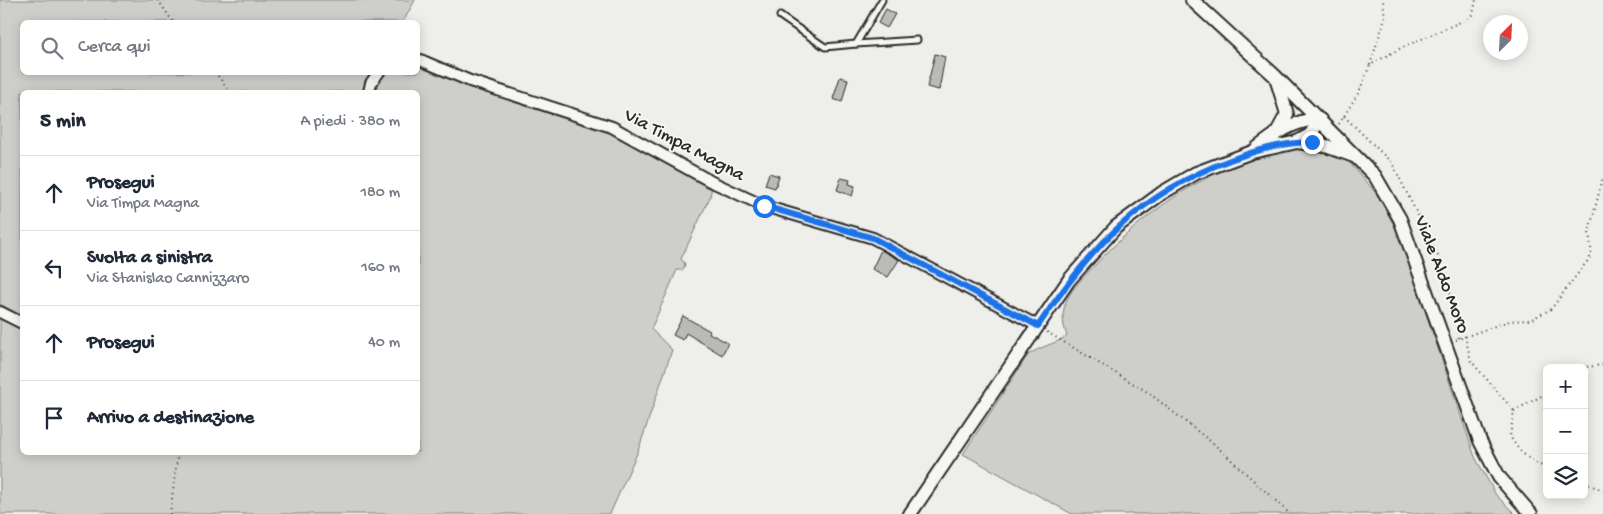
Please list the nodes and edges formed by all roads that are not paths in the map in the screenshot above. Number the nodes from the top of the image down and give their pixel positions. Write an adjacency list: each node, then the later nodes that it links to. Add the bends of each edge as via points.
1 (882, 0): 5 (lane)
2 (1192, 0): 8 (street, Viale Aldo Moro)
3 (780, 16): 5 (lane, via 825,47)
4 (917, 40): 5 (lane)
5 (856, 44)
6 (420, 60): 17 (street, Via Timpa Magna, via 470,81 612,127 764,206 873,238)
7 (377, 75): 9 (street)
8 (1275, 76): 10 (street, Viale Aldo Moro); 11 (street, via 1287,114)
9 (369, 90)
10 (1320, 120): 11 (street, via 1312,119); 12 (street, via 1310,135); 14 (street, Viale Aldo Moro)
11 (1276, 134): 13 (street)
12 (1297, 142): 13 (street); 14 (street, via 1326,146)
13 (1252, 152): 17 (street, via 1196,173 1116,227 1069,280)
14 (1360, 159): 19 (street, Viale Aldo Moro, via 1375,176 1400,219 1480,441 1512,495)
15 (0, 312): 16 (street)
16 (20, 322)
17 (1038, 326): 18 (street)
18 (910, 514)
19 (1531, 514)

